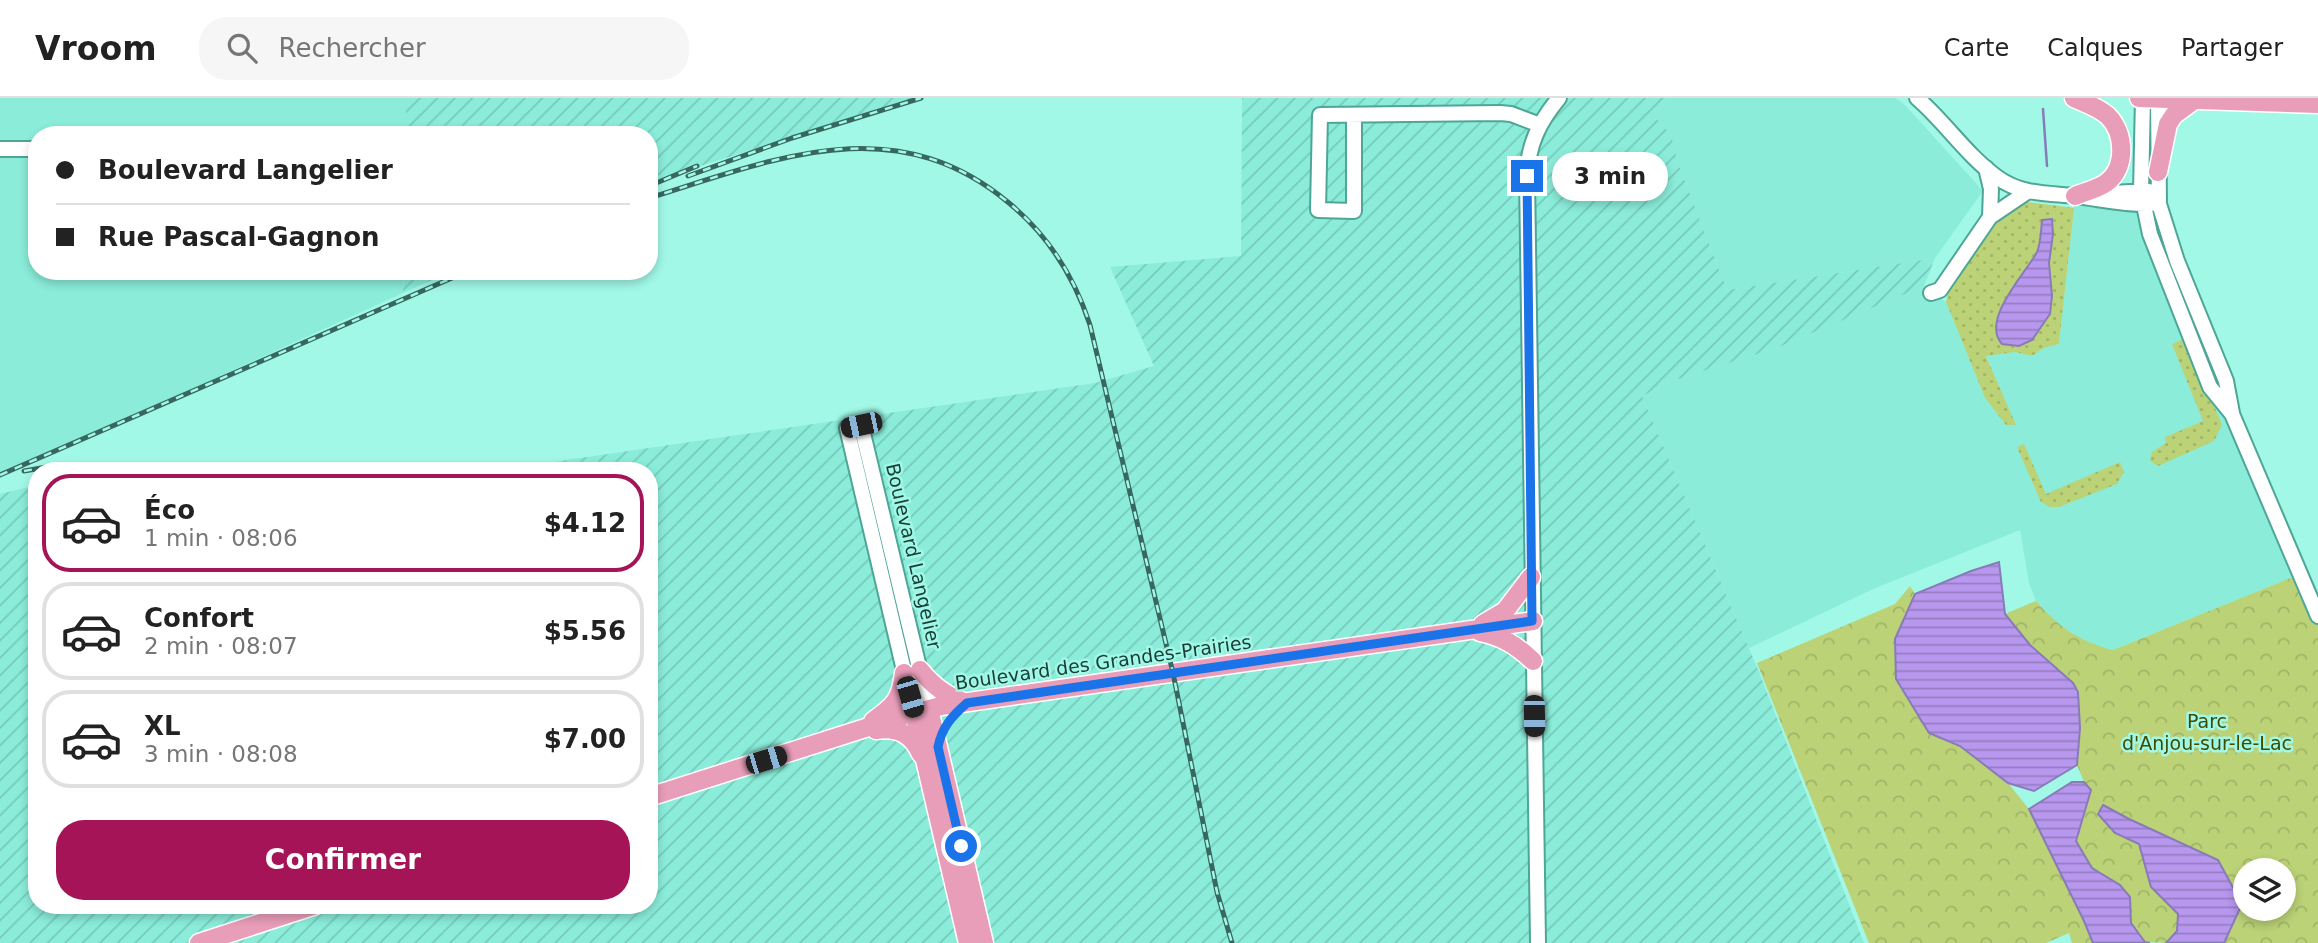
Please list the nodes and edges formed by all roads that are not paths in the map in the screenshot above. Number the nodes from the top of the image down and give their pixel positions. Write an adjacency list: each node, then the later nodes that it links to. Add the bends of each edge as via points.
1 (1559, 98): 8 (street)
2 (1917, 98): 11 (street)
3 (2074, 98): 14 (main road, via 2106,114 2116,125 2121,150 2116,172 2106,183)
4 (2148, 98): 5 (main road); 12 (street); 16 (street)
5 (2193, 101): 6 (main road); 12 (main road, via 2168,124)
6 (2318, 104)
7 (1354, 115): 7 (street, via 1320,115 1318,210 1354,211); 8 (street, via 1500,113)
8 (1540, 125): 21 (street, via 1531,144 1527,176)
9 (0, 149): 10 (street)
10 (28, 149)
11 (1986, 168): 13 (street); 17 (street, via 1992,189)
12 (2158, 172): 15 (street)
13 (2027, 192): 14 (street); 17 (street)
14 (2075, 196): 16 (street, via 2118,203)
15 (2158, 197): 16 (street); 19 (street, via 2177,261 2226,381)
16 (2142, 198): 19 (street, via 2150,234 2196,354 2210,387)
17 (1990, 217): 18 (street, via 1940,289)
18 (1931, 293)
19 (2232, 414): 22 (street)
20 (854, 426): 26 (street, Boulevard Langelier)
21 (1531, 577): 23 (street); 24 (main road, via 1505,611)
22 (2318, 616)
23 (1532, 621): 24 (main road, Boulevard des Grandes-Prairies); 25 (street)
24 (1470, 630): 25 (main road, via 1504,638); 27 (main road, Boulevard des Grandes-Prairies)
25 (1533, 660): 37 (street)
26 (912, 672): 27 (main road); 28 (street, Boulevard Langelier); 29 (main road, via 898,701)
27 (967, 703): 28 (main road, Boulevard des Grandes-Prairies); 30 (main road, via 941,732)
28 (922, 711): 29 (main road, Boulevard des Grandes-Prairies); 30 (main road, Boulevard Langelier); 31 (main road, Boulevard Langelier)
29 (855, 732): 31 (main road, via 903,732 918,747); 32 (main road, Boulevard des Grandes-Prairies)
30 (938, 747): 36 (main road, Boulevard Langelier)
31 (928, 769): 35 (main road, Boulevard Langelier)
32 (658, 794)
33 (288, 914): 34 (main road)
34 (199, 943)
35 (968, 943)
36 (984, 943)
37 (1538, 943)

